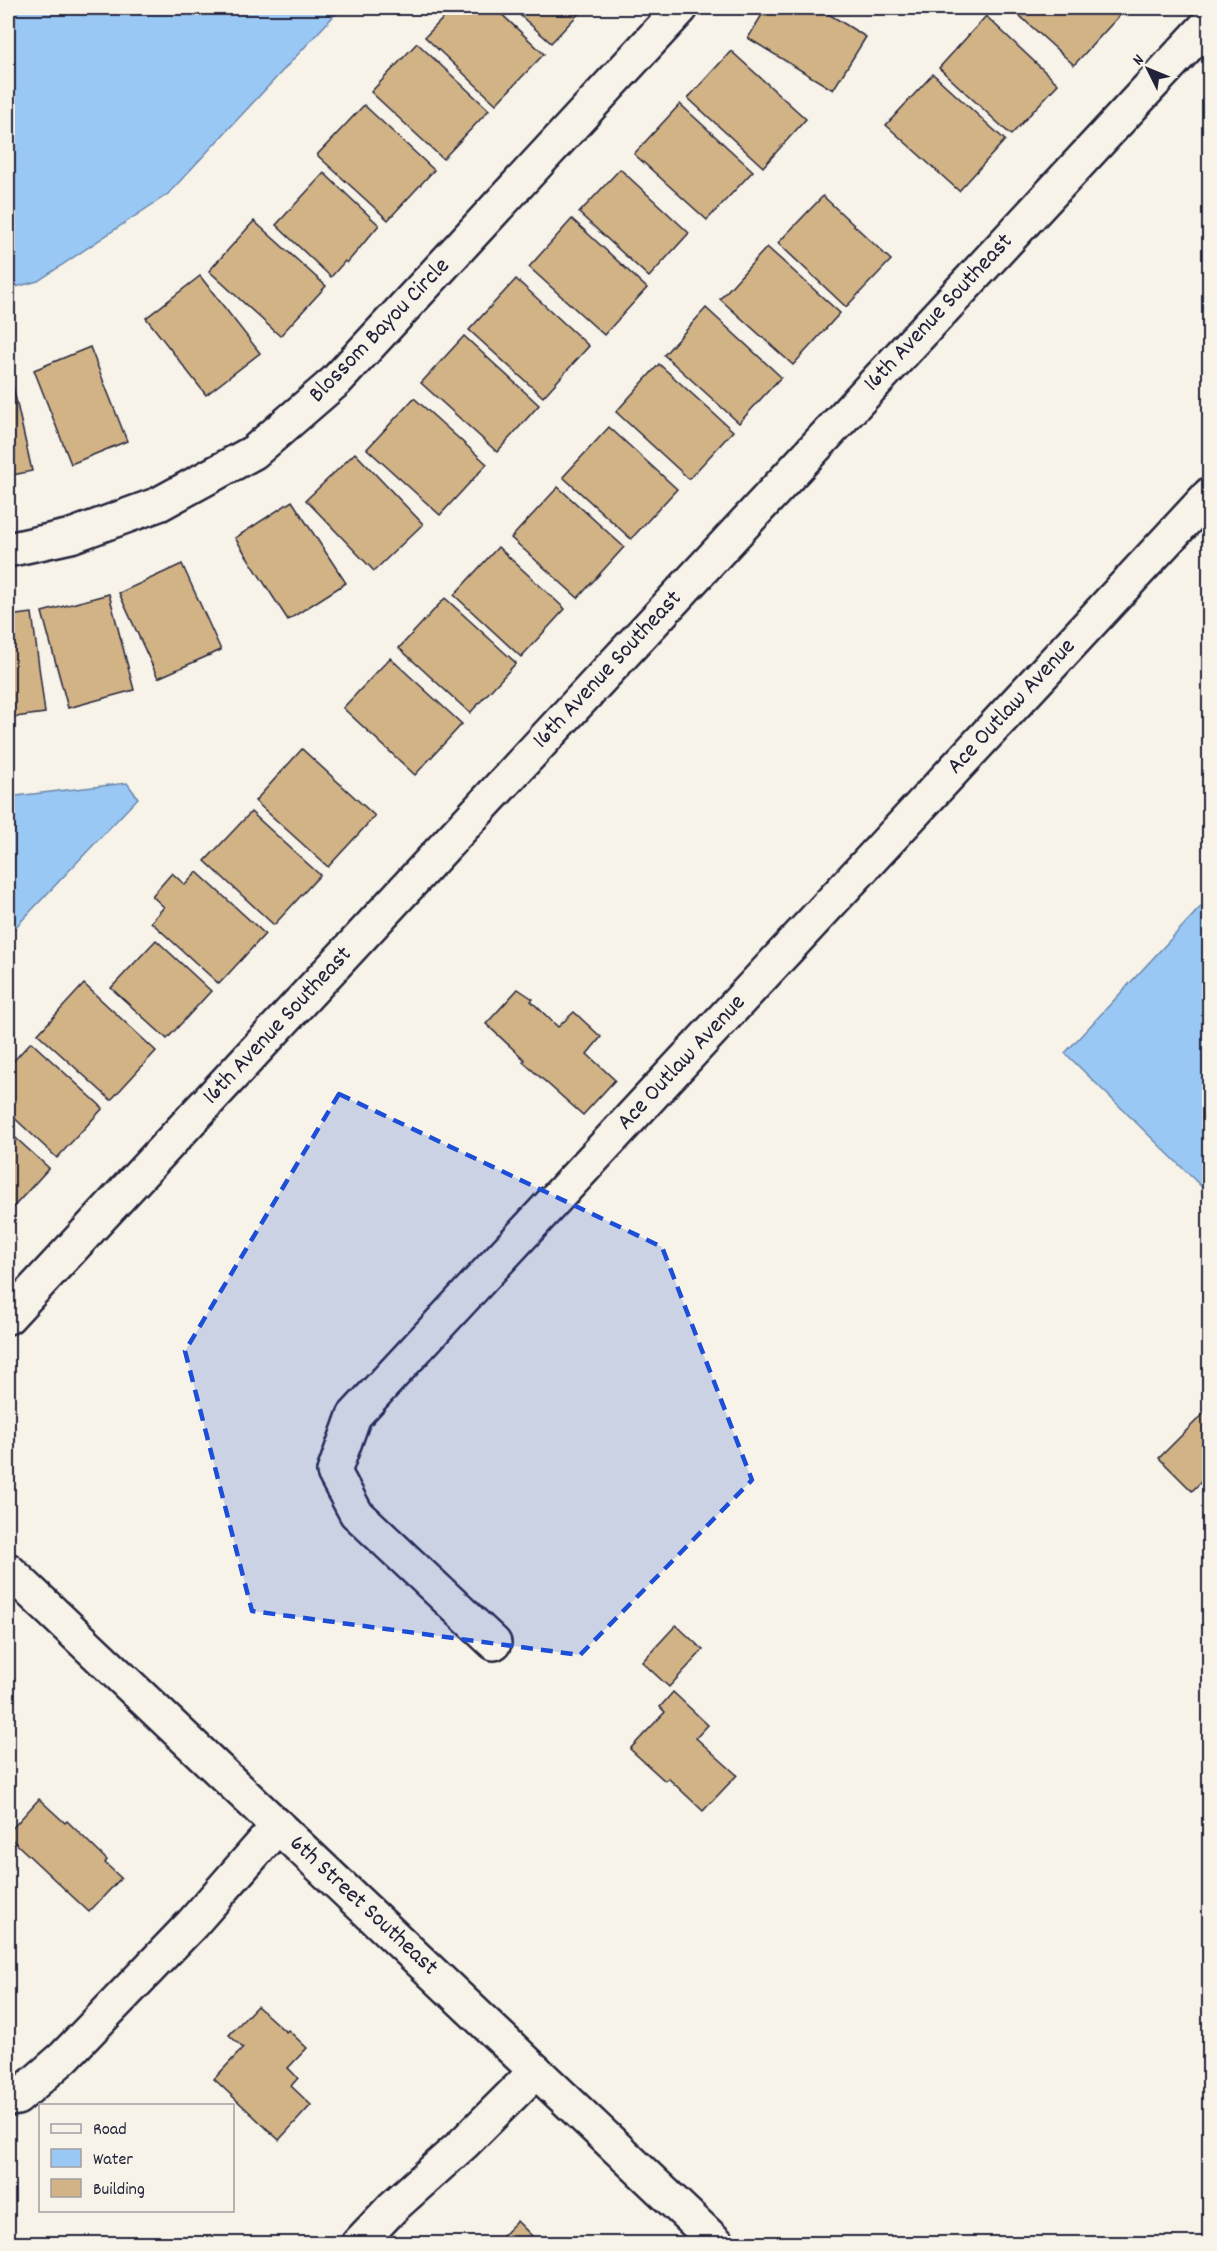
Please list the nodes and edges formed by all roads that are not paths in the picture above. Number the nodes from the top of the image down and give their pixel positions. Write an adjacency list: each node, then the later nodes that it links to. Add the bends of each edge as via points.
1 (681, 8): 4 (street, Blossom Bayou Circle, via 336,381 254,452 159,504 71,536)
2 (1209, 22): 5 (street, 16th Avenue Southeast)
3 (1209, 494): 7 (street, Ace Outlaw Avenue, via 354,1416 334,1472 356,1513)
4 (8, 550)
5 (8, 1317)
6 (8, 1570): 8 (street, 6th Street Southeast)
7 (494, 1643)
8 (278, 1826): 9 (street, 6th Street Southeast); 10 (street, via 192,1924 80,2041)
9 (536, 2071): 11 (street); 12 (street, 6th Street Southeast)
10 (11, 2102)
11 (358, 2244)
12 (718, 2244)

